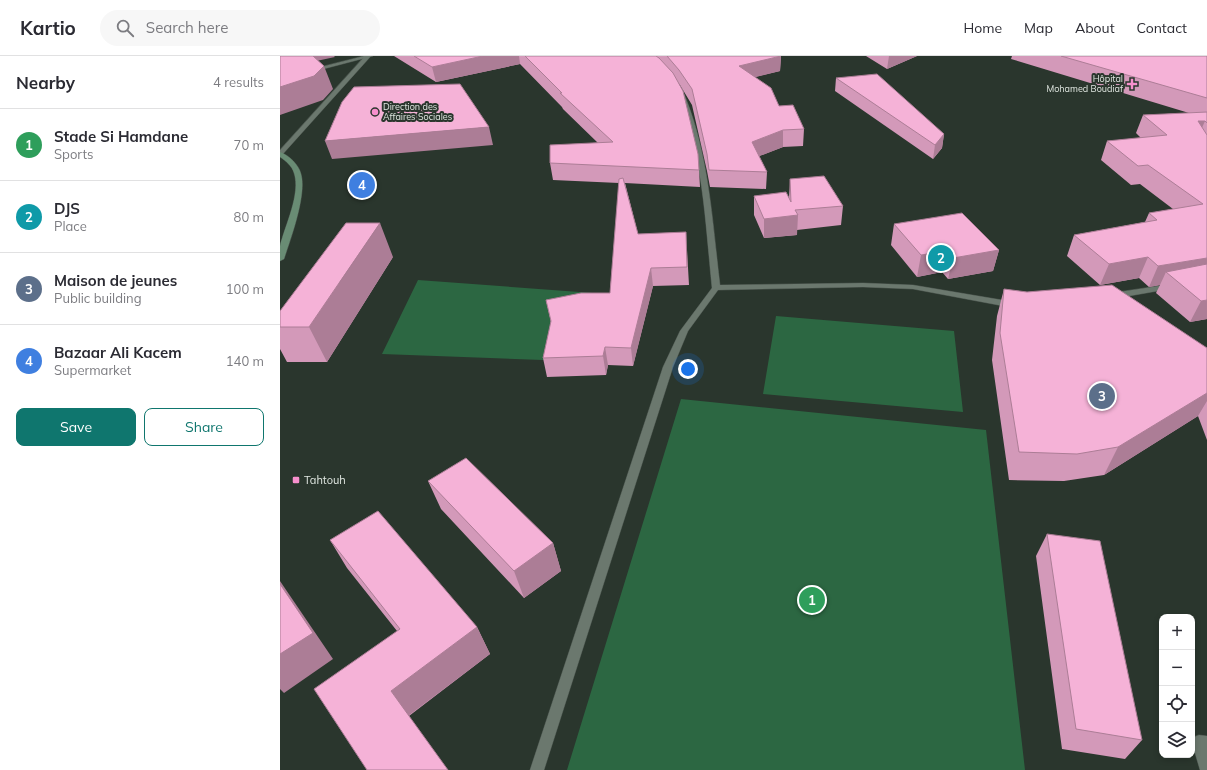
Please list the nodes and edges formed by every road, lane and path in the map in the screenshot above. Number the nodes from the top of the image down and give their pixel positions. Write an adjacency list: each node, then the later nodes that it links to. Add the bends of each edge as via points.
1 (369, 56): 2 (street); 4 (street)
2 (302, 73)
3 (673, 82): 7 (street, via 688,106 704,171)
4 (280, 154): 5 (main road, via 295,168 298,181 290,230)
5 (280, 259)
6 (1184, 284): 8 (street)
7 (716, 288): 9 (street, via 863,285 913,287); 11 (street, via 684,331 668,367)
8 (1106, 297)
9 (1021, 307)
10 (1207, 743): 12 (street, via 1199,742)
11 (537, 770)
12 (1207, 770)

